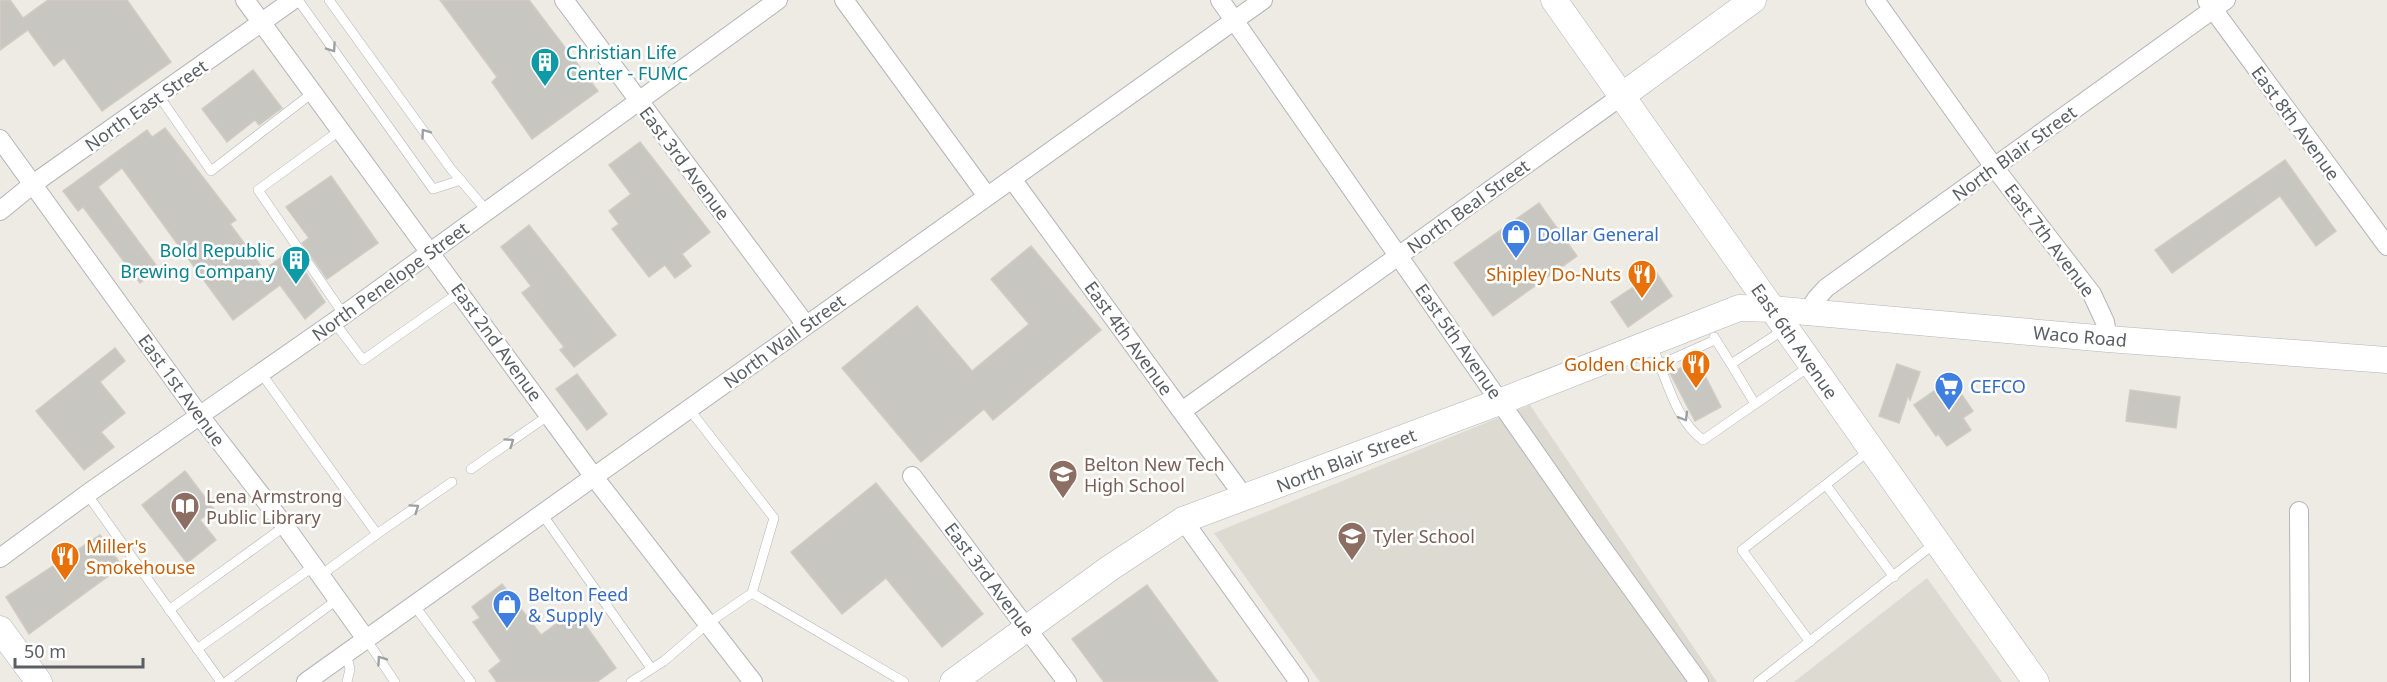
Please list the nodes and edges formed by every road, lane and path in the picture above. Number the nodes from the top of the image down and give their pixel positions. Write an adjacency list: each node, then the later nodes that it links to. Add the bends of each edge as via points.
1 (244, 0): 14 (street, East 2nd Avenue)
2 (296, 0): 14 (street, North East Street); 23 (lane, one-way to 23, via 433,189)
3 (329, 0): 23 (lane, one-way to 3)
4 (564, 0): 18 (street, East 3rd Avenue)
5 (778, 0): 18 (street, North Penelope Street)
6 (843, 0): 25 (street)
7 (1220, 0): 13 (street, East 5th Avenue)
8 (1263, 0): 13 (street, North Wall Street)
9 (1554, 0): 16 (street, East 6th Avenue)
10 (1753, 0): 16 (street, North Beal Street)
11 (1875, 0): 21 (street, East 7th Avenue)
12 (2215, 3): 21 (street, North Blair Street); 28 (street, East 8th Avenue)
13 (1234, 20): 22 (street, North Wall Street); 30 (street, East 5th Avenue)
14 (262, 23): 15 (street, East 2nd Avenue); 17 (street, North East Street)
15 (311, 93): 17 (lane, via 211,171); 19 (street, East 2nd Avenue)
16 (1623, 95): 30 (street, North Beal Street); 34 (street, East 6th Avenue)
17 (159, 96): 24 (street, North East Street)
18 (639, 101): 27 (street, North Penelope Street); 35 (street, East 3rd Avenue)
19 (339, 131): 29 (street, East 2nd Avenue); 33 (lane, via 258,190)
20 (0, 139): 24 (street, East 1st Avenue)
21 (1995, 167): 32 (street, North Blair Street, via 1826,288); 37 (street, East 7th Avenue, via 2092,294)
22 (1012, 179): 25 (street, North Wall Street); 46 (street, East 4th Avenue)
23 (461, 180): 27 (lane)
24 (33, 184): 26 (street, North East Street); 48 (street, East 1st Avenue)
25 (987, 196): 35 (street, North Wall Street)
26 (0, 211)
27 (487, 211): 29 (street, North Penelope Street)
28 (2387, 246)
29 (430, 252): 31 (street, East 2nd Avenue); 33 (street, North Penelope Street)
30 (1399, 255): 43 (street, East 5th Avenue); 46 (street, North Beal Street)
31 (460, 292): 33 (lane, via 363,360); 47 (street, East 2nd Avenue)
32 (1808, 312): 34 (street, Waco Road); 37 (street, Waco Road)
33 (339, 319): 42 (street, North Penelope Street)
34 (1779, 319): 36 (street, North Blair Street, via 1738,308); 40 (lane); 41 (street, East 6th Avenue)
35 (806, 325): 45 (street, North Wall Street)
36 (1710, 331): 38 (street, North Blair Street); 40 (lane)
37 (2108, 339): 39 (street, Waco Road)
38 (1655, 354): 43 (street, North Blair Street); 44 (lane, one-way to 44, via 1694,434 1703,440)
39 (2387, 360)
40 (1731, 364): 44 (lane)
41 (1812, 365): 44 (lane); 49 (street, East 6th Avenue)
42 (261, 374): 48 (street, North Penelope Street); 61 (lane)
43 (1502, 401): 56 (street, North Blair Street); 91 (street, East 5th Avenue)
44 (1755, 404)
45 (688, 409): 52 (street, North Wall Street); 66 (lane, via 774,518)
46 (1182, 411): 56 (street, East 4th Avenue)
47 (549, 415): 50 (lane, one-way to 47); 52 (street, East 2nd Avenue)
48 (200, 416): 55 (street, North Penelope Street); 60 (street, East 1st Avenue)
49 (1872, 448): 54 (lane); 62 (street, East 6th Avenue)
50 (471, 470)
51 (912, 476): 72 (street, East 3rd Avenue)
52 (594, 477): 58 (street, North Wall Street); 70 (street, East 2nd Avenue)
53 (452, 482): 61 (lane, one-way to 53)
54 (1826, 485): 65 (lane); 74 (lane, via 1742,550)
55 (87, 494): 63 (street, North Penelope Street); 69 (lane)
56 (1245, 498): 59 (street, North Blair Street)
57 (2299, 511): 94 (street)
58 (542, 514): 68 (street, North Wall Street); 77 (lane)
59 (1183, 520): 72 (street, North Blair Street); 90 (street)
60 (285, 526): 64 (street, East 1st Avenue); 69 (lane)
61 (377, 534): 64 (lane)
62 (1937, 541): 65 (lane); 93 (street, East 6th Avenue)
63 (0, 558)
64 (317, 570): 67 (street, East 1st Avenue); 75 (lane)
65 (1894, 577): 74 (lane)
66 (752, 593): 70 (lane); 87 (lane)
67 (338, 599): 73 (street, East 1st Avenue); 80 (lane)
68 (414, 605): 73 (street, North Wall Street); 84 (lane)
69 (170, 610): 75 (lane)
70 (707, 624): 77 (lane); 86 (street, East 2nd Avenue)
71 (0, 628): 78 (street)
72 (1028, 628): 88 (street, North Blair Street); 89 (street, East 3rd Avenue)
73 (366, 639): 76 (street, North Wall Street); 83 (lane, one-way to 73)
74 (1810, 642): 92 (lane)
75 (197, 649): 79 (lane)
76 (346, 653): 81 (street, North Wall Street); 82 (lane, via 350,669)
77 (651, 668): 85 (lane)
78 (39, 682)
79 (221, 682)
80 (226, 682)
81 (306, 682)
82 (347, 682)
83 (395, 682)
84 (471, 682)
85 (631, 682)
86 (753, 682)
87 (904, 682)
88 (953, 682)
89 (1067, 682)
90 (1299, 682)
91 (1699, 682)
92 (1758, 682)
93 (2036, 682)
94 (2300, 682)

